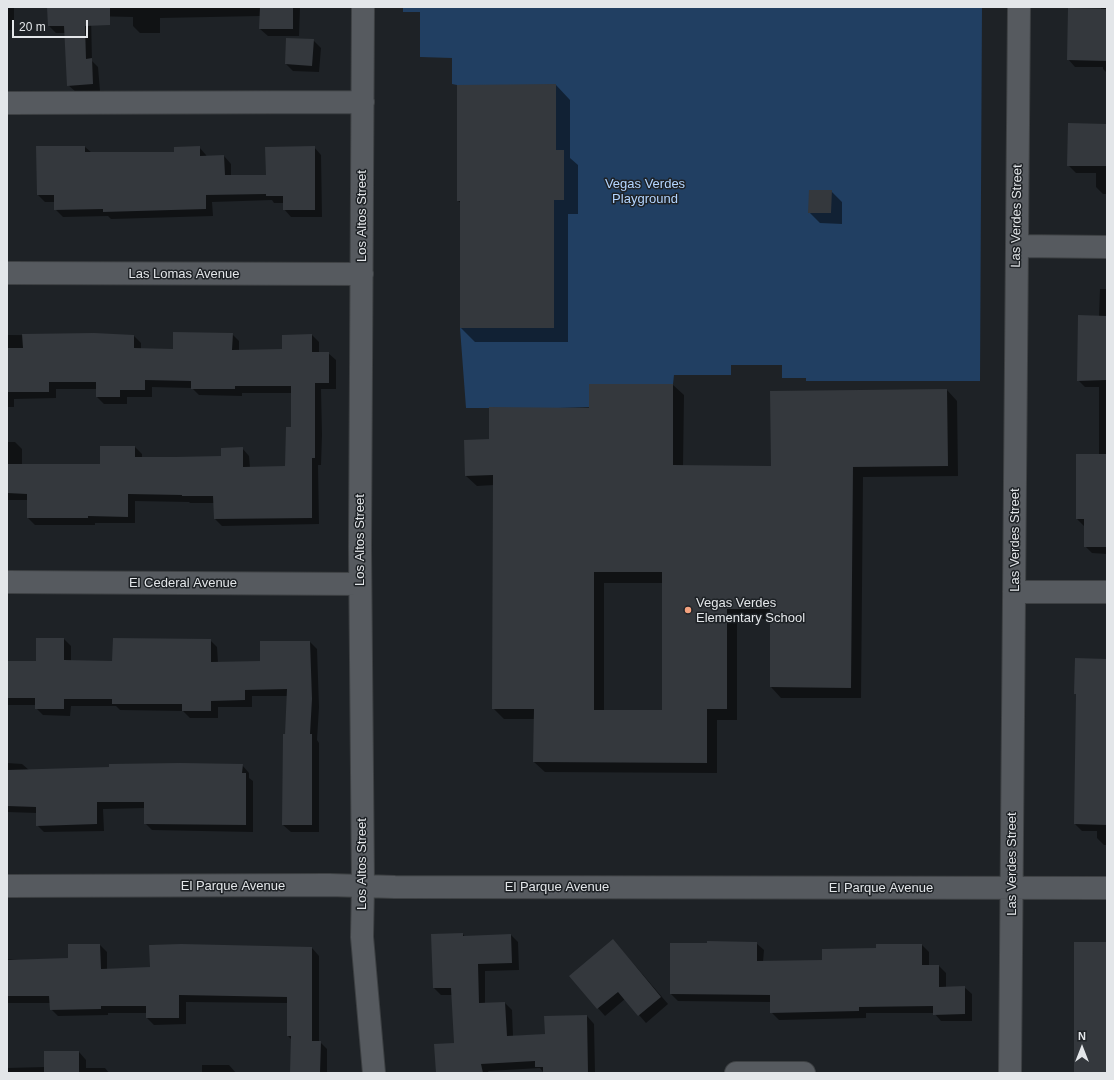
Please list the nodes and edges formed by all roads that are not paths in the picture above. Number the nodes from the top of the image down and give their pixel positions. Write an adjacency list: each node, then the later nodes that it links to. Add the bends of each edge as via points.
1 (363, 7): 3 (street, Los Altos Street)
2 (1019, 7): 5 (street, Las Verdes Street)
3 (363, 102): 4 (street); 8 (street, Los Altos Street)
4 (7, 103)
5 (1017, 246): 6 (street); 11 (street, Las Verdes Street)
6 (1107, 246)
7 (7, 273): 8 (street, Las Lomas Avenue)
8 (362, 274): 10 (street, Los Altos Street)
9 (7, 582): 10 (street, El Cederal Avenue)
10 (360, 584): 14 (street, Los Altos Street)
11 (1014, 592): 12 (street); 15 (street, Las Verdes Street)
12 (1107, 592)
13 (7, 886): 14 (street, El Parque Avenue)
14 (363, 886): 15 (street, El Parque Avenue); 17 (street, Los Altos Street, via 362,937)
15 (1012, 887): 16 (street, El Parque Avenue); 20 (street, Las Verdes Street)
16 (1107, 888)
17 (374, 1073)
18 (736, 1073): 19 (street)
19 (804, 1073)
20 (1010, 1073)

